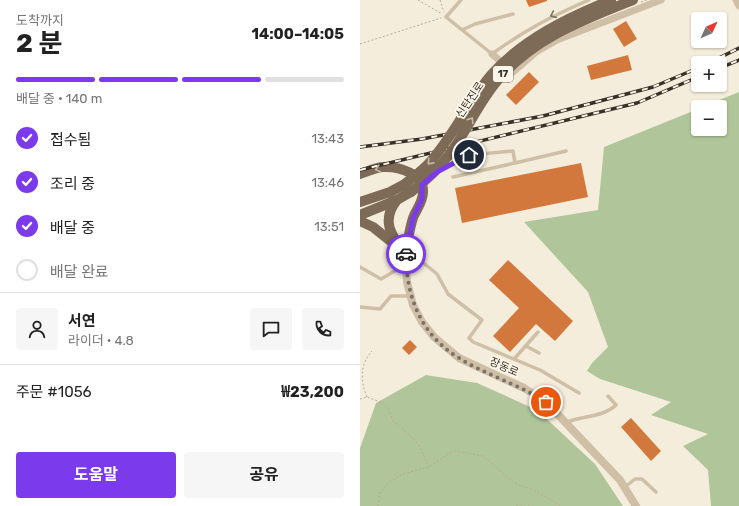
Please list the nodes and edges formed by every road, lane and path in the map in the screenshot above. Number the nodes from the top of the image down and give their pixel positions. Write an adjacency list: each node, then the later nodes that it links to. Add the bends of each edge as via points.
1 (418, 0): 12 (path)
2 (440, 0): 12 (path)
3 (586, 0): 15 (lane, one-way to 15, via 549,17)
4 (611, 0): 22 (main road, 신탄진로 / 17, one-way to 22, bridge, via 538,35 504,61 480,90 430,162 405,184)
5 (646, 0): 9 (path, bridge)
6 (661, 0): 15 (street, via 557,40 536,52 514,72)
7 (736, 0): 10 (street)
8 (459, 1): 12 (lane)
9 (636, 1): 21 (main road, 신탄진로 / 17, one-way to 9, bridge, via 425,181 448,156 485,96 498,79 524,54 553,34)
10 (739, 6)
11 (514, 14): 13 (lane)
12 (446, 16): 13 (lane); 14 (path)
13 (462, 30): 15 (lane)
14 (360, 44)
15 (492, 54)
16 (566, 151): 17 (lane)
17 (515, 163): 19 (lane); 20 (lane, via 513,151 469,155 437,172)
18 (360, 174): 20 (main road, one-way to 18, via 407,171 393,168 382,167)
19 (453, 177)
20 (422, 185): 25 (main road, via 422,199 413,218)
21 (397, 200): 23 (main road, 신탄진로 / 17); 25 (main road, via 390,211 389,228)
22 (360, 202)
23 (360, 215)
24 (360, 221): 25 (main road, via 373,227)
25 (406, 259): 26 (lane, via 380,279); 27 (street, 장동로); 33 (lane, via 421,261 437,274 448,294 482,320 469,338 473,342)
26 (360, 267)
27 (410, 296): 28 (lane, via 391,296 380,309); 38 (street, 장동로, via 422,322 447,350 524,388 546,402)
28 (360, 307)
29 (538, 332): 30 (lane)
30 (526, 346): 32 (lane); 33 (lane)
31 (372, 351): 36 (path, via 364,360 360,376)
32 (539, 353)
33 (514, 359): 34 (lane, via 540,370)
34 (579, 393)
35 (608, 396): 38 (lane, via 616,404 608,412)
36 (367, 398): 37 (path); 39 (path, via 383,403 393,421 419,446)
37 (360, 399)
38 (567, 422): 40 (street, 장동로)
39 (429, 467): 42 (path, via 402,474 388,483 380,492); 45 (path, via 453,451 479,455 516,484 534,490)
40 (625, 487): 41 (lane, via 635,479 642,479); 46 (street, 장동로)
41 (656, 492)
42 (378, 506)
43 (516, 506): 44 (path)
44 (529, 506)
45 (561, 506)
46 (636, 506)

